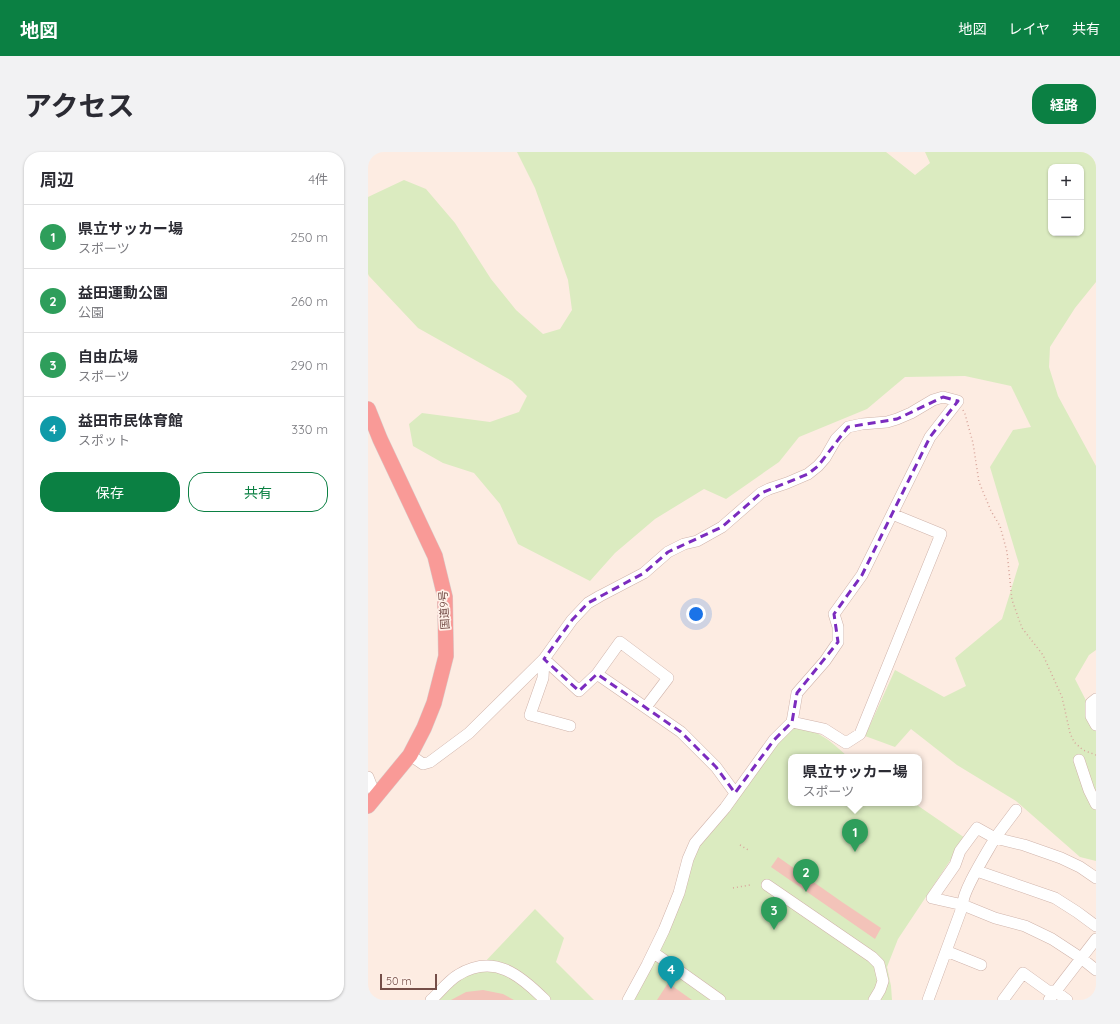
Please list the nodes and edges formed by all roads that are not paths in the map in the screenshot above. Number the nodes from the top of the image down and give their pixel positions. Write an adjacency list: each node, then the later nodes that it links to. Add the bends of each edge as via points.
1 (368, 408): 10 (highway, 国道9号, via 435,556 446,597 446,656 434,703)
2 (892, 514): 3 (street, via 930,437 958,401 943,397 887,422 848,427 836,439 825,458 808,474 761,493 722,527 697,541 668,552 644,573 588,604 572,620); 7 (street, via 862,575 834,614 838,627 838,642 826,661 797,693); 7 (street, via 941,534 860,734 846,743 824,729)
3 (544, 659): 4 (street, via 579,691); 9 (street, via 543,678 530,715); 10 (street, via 469,733 430,762 422,764)
4 (597, 674): 6 (street); 6 (street, via 620,642 668,678)
5 (1096, 699): 8 (street, via 1091,703 1091,716)
6 (646, 708): 14 (street, via 682,732 716,767)
7 (792, 722): 14 (street, via 774,740)
8 (1096, 725)
9 (570, 726)
10 (410, 755): 13 (highway, 国道9号)
11 (1079, 760): 15 (street)
12 (368, 777): 13 (street)
13 (373, 791): 16 (highway, 国道9号)
14 (736, 793): 26 (street, via 695,843 679,892)
15 (1096, 804)
16 (368, 806)
17 (1016, 810): 18 (street)
18 (995, 838): 19 (street); 20 (street, via 1061,858 1080,866); 22 (street, via 976,828 932,898)
19 (977, 871): 22 (street, via 962,901); 23 (street, via 1055,898)
20 (1096, 878)
21 (767, 885): 35 (street, via 879,964 883,981)
22 (963, 906): 25 (street); 27 (street, via 1025,926 1052,939)
23 (1096, 926)
24 (1096, 939): 27 (street)
25 (946, 951): 28 (street); 36 (street)
26 (654, 953): 33 (street); 34 (street)
27 (1081, 958): 29 (street); 30 (street)
28 (981, 965)
29 (1096, 970)
30 (1052, 996): 37 (street, via 1023,973); 38 (street)
31 (431, 1000): 32 (street, via 458,975 482,966 497,967 514,973)
32 (545, 1000)
33 (628, 1000)
34 (720, 1000)
35 (874, 1000)
36 (928, 1000)
37 (1003, 1000)
38 (1067, 1000)

